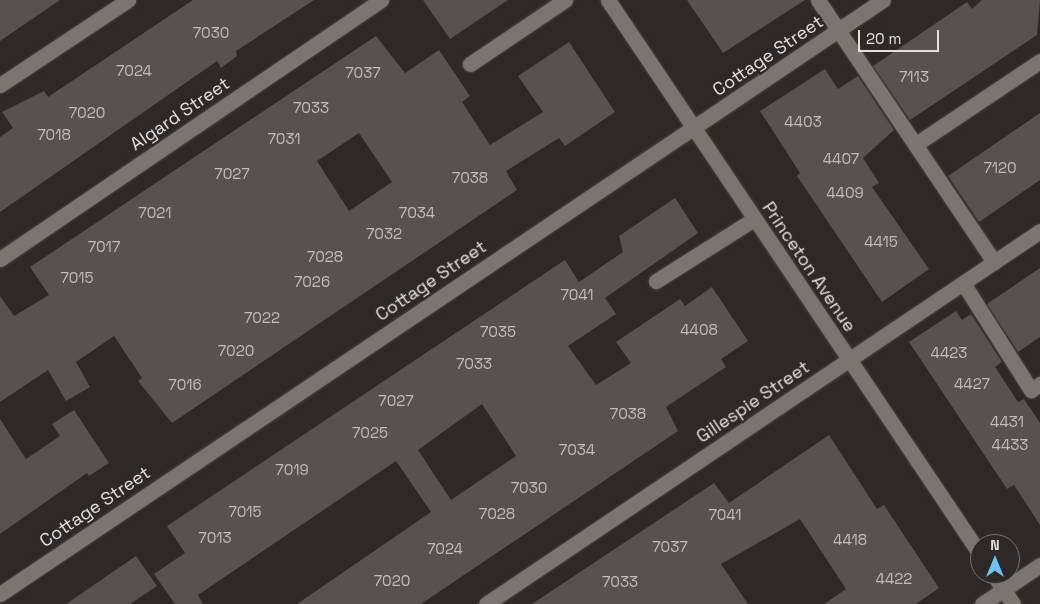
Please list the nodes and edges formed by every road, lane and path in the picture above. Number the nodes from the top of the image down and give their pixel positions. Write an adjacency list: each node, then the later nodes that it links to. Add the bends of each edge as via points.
1 (128, 0): 10 (street)
2 (379, 0): 15 (street, Algard Street)
3 (565, 0): 9 (street)
4 (608, 0): 11 (street, Princeton Avenue)
5 (818, 0): 7 (street)
6 (883, 0): 7 (street, Cottage Street)
7 (840, 30): 11 (street, Cottage Street); 12 (street)
8 (1040, 61): 12 (street)
9 (470, 64)
10 (0, 85)
11 (693, 128): 13 (street, Princeton Avenue); 25 (street, Cottage Street)
12 (916, 144): 16 (street)
13 (754, 219): 17 (street); 19 (street, Princeton Avenue)
14 (1040, 231): 16 (street, Gillespie Street)
15 (0, 259)
16 (994, 262): 18 (street, Gillespie Street)
17 (656, 280)
18 (962, 283): 19 (street, Gillespie Street); 20 (street, via 1031,390)
19 (849, 360): 21 (street, Princeton Avenue); 26 (street, Gillespie Street)
20 (1040, 384)
21 (970, 539)
22 (1040, 565): 24 (street)
23 (1000, 584): 24 (street)
24 (1004, 590): 27 (street); 28 (street)
25 (0, 594)
26 (486, 604)
27 (982, 604)
28 (1014, 604)

